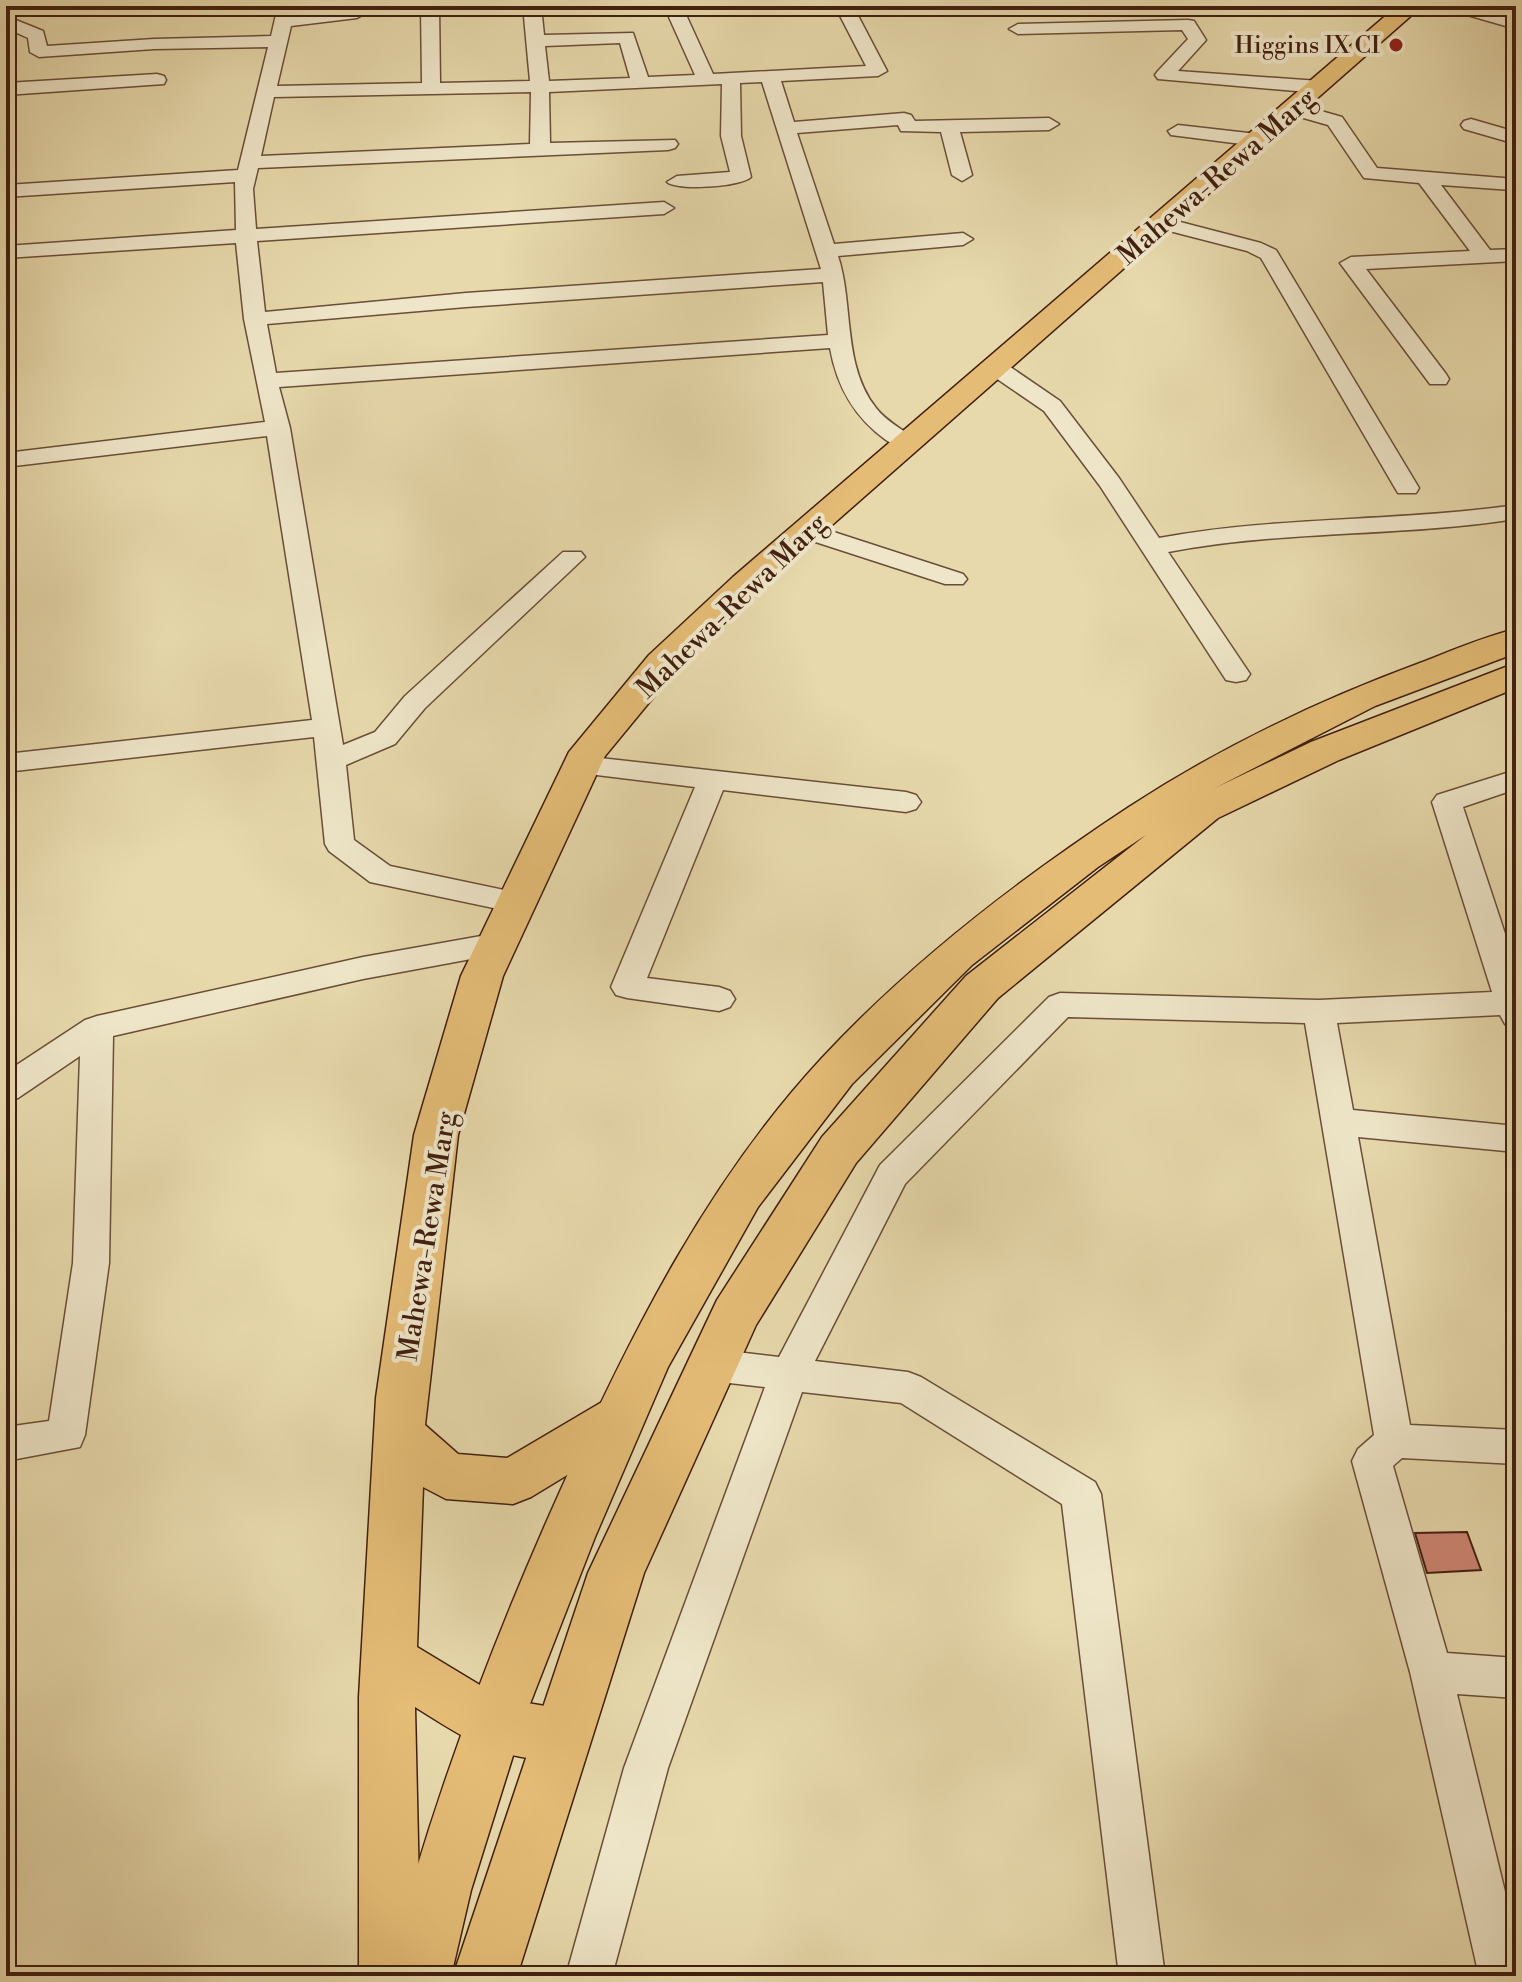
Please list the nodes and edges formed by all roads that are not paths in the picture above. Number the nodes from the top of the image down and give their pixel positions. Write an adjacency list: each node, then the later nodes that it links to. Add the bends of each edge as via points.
1 (357, 6): 9 (street, via 357,13)
2 (430, 6): 19 (street)
3 (532, 6): 12 (street)
4 (673, 6): 16 (street)
5 (844, 6): 13 (street, via 878,71)
6 (1411, 6): 22 (main road, Mahewa-Rewa Marg)
7 (1459, 6): 10 (street)
8 (6, 21): 9 (street, via 37,35 39,52 154,44)
9 (284, 23): 21 (street)
10 (1516, 24)
11 (1018, 29): 22 (street, via 1188,25 1197,40 1164,75)
12 (535, 41): 17 (street, via 627,37); 18 (street)
13 (770, 77): 14 (street); 26 (street)
14 (731, 79): 16 (street); 35 (street, via 731,136 741,177)
15 (157, 80): 20 (street)
16 (707, 80): 17 (street)
17 (641, 83): 18 (street)
18 (540, 85): 19 (street); 31 (street)
19 (431, 88): 21 (street)
20 (6, 89)
21 (267, 92): 32 (street)
22 (1306, 98): 29 (main road, Mahewa-Rewa Marg); 34 (street, via 1335,121 1371,174)
23 (1049, 124): 25 (street)
24 (1471, 125): 28 (street)
25 (949, 126): 26 (street, via 908,127 904,119); 33 (street)
26 (786, 128): 43 (street)
27 (1178, 131): 29 (street)
28 (1516, 138)
29 (1257, 140): 40 (main road, Mahewa-Rewa Marg)
30 (668, 144): 31 (street)
31 (540, 148): 32 (street)
32 (248, 168): 37 (street); 41 (street)
33 (962, 175)
34 (1425, 178): 36 (street); 46 (street)
35 (677, 182)
36 (1512, 184)
37 (6, 191)
38 (607, 192): 41 (street)
39 (664, 208): 41 (street)
40 (1161, 223): 50 (main road, Mahewa-Rewa Marg); 56 (street, via 1269,254)
41 (245, 230): 44 (street); 48 (street)
42 (963, 239): 43 (street)
43 (827, 251): 47 (street)
44 (6, 252)
45 (1516, 255): 46 (street)
46 (1485, 257): 51 (street, via 1351,263)
47 (833, 275): 48 (street); 49 (street)
48 (255, 319): 52 (street)
49 (840, 341): 52 (street); 54 (street, via 849,380 865,410)
50 (995, 367): 54 (main road, Mahewa-Rewa Marg); 59 (street, via 1052,406)
51 (1438, 379)
52 (266, 381): 53 (street)
53 (278, 428): 55 (street); 65 (street)
54 (907, 444): 58 (main road, Mahewa-Rewa Marg)
55 (6, 460)
56 (1407, 488)
57 (1516, 512): 59 (street, via 1266,530)
58 (806, 531): 61 (street); 68 (main road, Mahewa-Rewa Marg, via 662,663)
59 (1152, 547): 63 (street)
60 (572, 557): 66 (street, via 415,702 385,738)
61 (954, 579)
62 (1516, 640): 83 (highway, via 1362,698 1211,772 1083,857 957,954 836,1072 741,1194 646,1359)
63 (1236, 674)
64 (1516, 674): 81 (highway, via 1325,751 1204,809 982,987 839,1150 735,1315)
65 (327, 727): 66 (street); 67 (street)
66 (330, 761): 72 (street, via 340,844 381,875)
67 (6, 763)
68 (582, 765): 70 (street); 72 (main road, Mahewa-Rewa Marg)
69 (1516, 779): 75 (street, via 1447,802)
70 (713, 780): 71 (street); 74 (street, via 627,987)
71 (906, 802)
72 (517, 902): 73 (main road, Mahewa-Rewa Marg)
73 (498, 944): 77 (street, via 363,968); 84 (main road, Mahewa-Rewa Marg, via 482,976 436,1135)
74 (719, 999)
75 (1515, 1007): 76 (street)
76 (1319, 1012): 79 (street); 82 (street, via 1060,1005 892,1175)
77 (97, 1028): 78 (street); 86 (street, via 91,1263 66,1435)
78 (6, 1089)
79 (1338, 1122): 80 (street); 85 (street)
80 (1516, 1139)
81 (712, 1365): 82 (street); 92 (highway, via 616,1573)
82 (789, 1374): 97 (street, via 646,1768); 98 (street, via 908,1388 1081,1494)
83 (620, 1417): 84 (main road, via 513,1481 446,1476); 91 (highway)
84 (400, 1434): 88 (main road, Mahewa-Rewa Marg)
85 (1394, 1441): 87 (street); 89 (street, via 1372,1461)
86 (6, 1444)
87 (1516, 1447)
88 (389, 1660): 91 (main road); 94 (main road, Mahewa-Rewa Marg)
89 (1431, 1672): 90 (street); 93 (street)
90 (1516, 1678)
91 (494, 1725): 92 (main road); 95 (highway, via 440,1890)
92 (563, 1736): 96 (highway)
93 (1506, 1969)
94 (390, 1976)
95 (419, 1976)
96 (485, 1976)
97 (589, 1976)
98 (1142, 1976)

